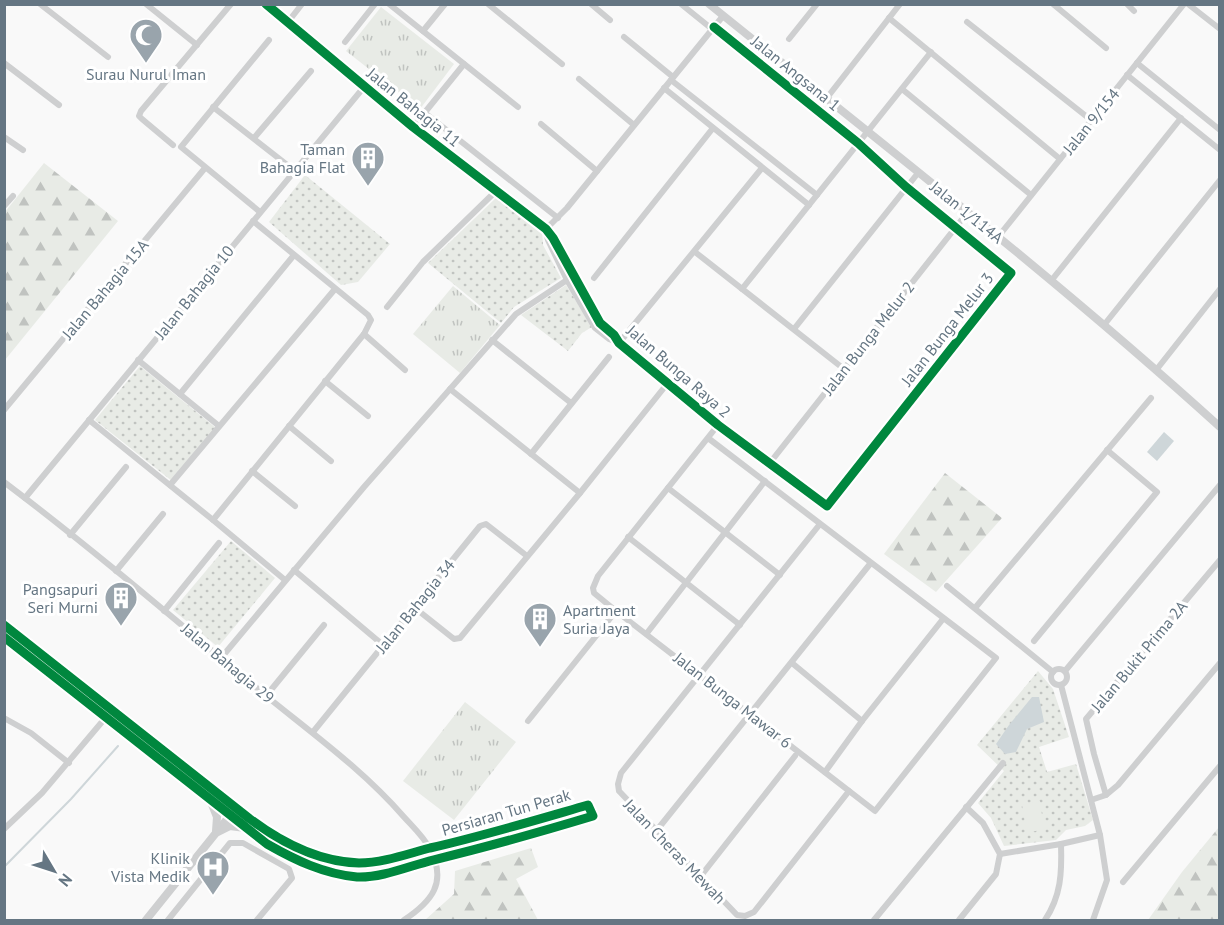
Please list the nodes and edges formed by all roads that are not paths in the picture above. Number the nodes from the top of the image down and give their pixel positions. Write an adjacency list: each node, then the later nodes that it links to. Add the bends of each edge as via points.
1 (40, 4): 35 (street)
2 (146, 4): 32 (street)
3 (231, 4): 32 (street)
4 (266, 4): 23 (street, Jalan Bahagia 11)
5 (302, 4): 23 (street)
6 (375, 4): 31 (street)
7 (389, 4): 27 (street)
8 (445, 4): 27 (street)
9 (488, 4): 39 (street)
10 (591, 4): 22 (street)
11 (681, 4): 25 (street, Jalan Angsana 1)
12 (709, 4): 20 (street, Jalan 1/114A)
13 (724, 4): 20 (street)
14 (817, 4): 29 (street)
15 (900, 4): 21 (street)
16 (1053, 4): 33 (street)
17 (1127, 4): 19 (street)
18 (1186, 4): 26 (street); 37 (street, Jalan 9/154)
19 (1134, 10)
20 (721, 14): 25 (street); 47 (street, Jalan 1/114A)
21 (889, 18): 34 (street); 47 (street)
22 (610, 20)
23 (288, 22): 44 (street, Jalan Bahagia 11)
24 (967, 22): 53 (street)
25 (713, 28): 42 (street); 62 (street, Jalan Angsana 1)
26 (1220, 28)
27 (423, 31): 38 (street)
28 (624, 37): 42 (street)
29 (789, 39)
30 (269, 40): 49 (street)
31 (345, 42)
32 (197, 45): 63 (street, via 141,111 140,116)
33 (1106, 48)
34 (931, 52): 46 (street); 66 (street)
35 (108, 57)
36 (4, 63): 48 (street)
37 (1137, 63): 41 (street, Jalan 9/154); 58 (street)
38 (464, 64): 50 (street); 51 (street)
39 (562, 64)
40 (311, 71): 61 (street)
41 (1127, 75): 52 (street); 53 (street, Jalan 9/154)
42 (672, 78): 45 (street); 76 (street)
43 (579, 79): 55 (street)
44 (364, 87): 56 (street, Jalan Bahagia 11); 69 (street, Jalan Bahagia 10)
45 (664, 88): 55 (street); 57 (street)
46 (902, 89): 59 (street); 77 (street)
47 (826, 99): 59 (street, Jalan 1/114A)
48 (59, 105)
49 (213, 107): 61 (street); 67 (street, via 181,147)
50 (518, 107)
51 (425, 113): 56 (street); 82 (street)
52 (1181, 118): 65 (street); 91 (street)
53 (1091, 120): 66 (street, Jalan 9/154)
54 (541, 124): 70 (street)
55 (634, 125): 70 (street)
56 (413, 127): 74 (street, Jalan Bahagia 11)
57 (713, 128): 68 (street); 90 (street)
58 (1220, 130)
59 (867, 132): 62 (street); 71 (street, Jalan 1/114A)
60 (4, 137): 64 (street)
61 (254, 138): 69 (street)
62 (858, 143): 73 (street, Jalan Bunga Melur 3); 76 (street)
63 (173, 145)
64 (22, 150)
65 (1220, 150)
66 (1060, 159): 77 (street, Jalan 9/154)
67 (205, 168): 80 (street); 112 (street, Jalan Bahagia 15A)
68 (762, 168): 78 (street); 87 (street)
69 (295, 171): 80 (street, Jalan Bahagia 10)
70 (597, 171): 82 (street)
71 (918, 173): 73 (street); 81 (street, Jalan 1/114A)
72 (1220, 180): 96 (street)
73 (906, 188): 84 (street, Jalan Bunga Melur 3); 97 (street)
74 (496, 191): 85 (street, Jalan Bahagia 11); 95 (street, via 423,262)
75 (13, 195): 79 (street)
76 (817, 195): 78 (street)
77 (1031, 195): 86 (street, Jalan 9/154)
78 (809, 205): 93 (street)
79 (4, 206)
80 (260, 212): 83 (street, Jalan Bahagia 10)
81 (967, 213): 84 (street, Jalan Bunga Melur 2); 86 (street, Jalan 1/114A)
82 (558, 218): 85 (street)
83 (253, 221): 88 (street); 102 (street, Jalan Bahagia 10)
84 (956, 227): 103 (street, Jalan Bunga Melur 2); 134 (street, Jalan Bunga Melur 3, via 1011,273)
85 (546, 229): 89 (street, Jalan Bunga Raya 2, via 548,240)
86 (998, 237): 91 (street, Jalan 1/114A)
87 (695, 252): 93 (street); 100 (street)
88 (294, 255): 92 (street); 109 (street)
89 (570, 278): 99 (street, via 516,314); 100 (street, Jalan Bunga Raya 2, via 595,327)
90 (594, 278)
91 (1051, 281): 96 (street, Jalan 1/114A)
92 (335, 289): 98 (street, via 368,315 371,320); 116 (street)
93 (742, 289): 97 (street)
94 (1220, 289): 104 (street)
95 (387, 307)
96 (1104, 325): 104 (street, Jalan 1/114A)
97 (794, 329): 103 (street)
98 (364, 334): 105 (street); 106 (street)
99 (492, 340): 108 (street); 111 (street)
100 (619, 343): 107 (street, Jalan Bunga Raya 2)
101 (609, 357): 111 (street)
102 (138, 360): 109 (street); 114 (street, Jalan Bahagia 10)
103 (844, 369): 123 (street, Jalan Bunga Melur 2)
104 (1156, 369): 118 (street, Jalan 1/114A)
105 (405, 370)
106 (325, 381): 113 (street); 117 (street)
107 (667, 384): 115 (street, Jalan Bunga Raya 2); 131 (street)
108 (450, 389): 121 (street); 145 (street)
109 (180, 394): 116 (street)
110 (1151, 398): 120 (street)
111 (571, 403): 121 (street)
112 (4, 410)
113 (368, 416)
114 (89, 420): 128 (street); 132 (street, Jalan Bahagia 10)
115 (718, 425): 119 (street); 123 (street, Jalan Bunga Raya 2)
116 (219, 426): 128 (street)
117 (289, 426): 122 (street); 125 (street)
118 (1220, 427)
119 (708, 438): 126 (street); 130 (street)
120 (1107, 450): 152 (street); 161 (street, via 1157,492)
121 (531, 454): 131 (street)
122 (331, 461)
123 (770, 464): 134 (street, Jalan Bunga Raya 2)
124 (126, 467): 139 (street)
125 (252, 471): 133 (street); 136 (street)
126 (765, 481): 137 (street); 138 (street)
127 (4, 482): 132 (street, Jalan Bahagia 29)
128 (170, 485): 136 (street)
129 (1220, 485): 167 (street)
130 (668, 488): 138 (street); 140 (street)
131 (580, 493): 142 (street)
132 (25, 498): 139 (street, Jalan Bahagia 29)
133 (295, 506)
134 (827, 506)
135 (163, 514): 146 (street)
136 (213, 519): 148 (street)
137 (820, 524): 144 (street); 147 (street)
138 (726, 532): 147 (street); 149 (street)
139 (70, 535): 146 (street, Jalan Bahagia 29)
140 (628, 537): 149 (street); 154 (street, Jalan Bunga Mawar 6, via 592,588)
141 (219, 543): 153 (street)
142 (527, 556): 151 (street, via 457,640); 151 (street, Jalan Bahagia 34, via 483,524)
143 (1220, 560): 184 (street, Jalan Bukit Prima 2A, via 1086,719)
144 (870, 564): 155 (street); 164 (street)
145 (294, 570): 148 (street); 162 (street)
146 (116, 571): 153 (street, Jalan Bahagia 29)
147 (780, 575): 158 (street)
148 (285, 580): 163 (street)
149 (686, 584): 158 (street); 159 (street)
150 (947, 586): 152 (street)
151 (415, 608): 162 (street, Jalan Bahagia 34)
152 (975, 608): 166 (street)
153 (164, 611): 163 (street, Jalan Bahagia 29)
154 (616, 611): 159 (street, Jalan Bunga Mawar 6); 175 (street)
155 (943, 619): 176 (street); 183 (street, Jalan Bunga Mawar 6, via 996,658 875,811)
156 (4, 625): 171 (street, Persiaran Tun Perak)
157 (324, 625): 170 (street)
158 (740, 625): 168 (street)
159 (647, 633): 168 (street, Jalan Bunga Mawar 6)
160 (4, 637): 174 (street, Persiaran Tun Perak)
161 (1034, 641)
162 (383, 645): 177 (street, Jalan Bahagia 34)
163 (222, 658): 170 (street, Jalan Bahagia 29)
164 (792, 663): 172 (street); 176 (street)
165 (1220, 663): 184 (street)
166 (1053, 672): 167 (street); 169 (street, via 1052,681)
167 (1065, 672): 169 (street, via 1067,680)
168 (700, 675): 172 (street, Jalan Bunga Mawar 6); 192 (street, Jalan Cheras Mewah, via 621,773 619,791)
169 (1061, 685): 185 (street)
170 (266, 696): 177 (street, Jalan Bahagia 29)
171 (112, 710): 174 (street); 188 (street, Persiaran Tun Perak)
172 (749, 714): 182 (street, Jalan Bunga Mawar 6); 192 (street)
173 (4, 718): 179 (street, via 31,733)
174 (106, 718): 179 (street); 186 (street, Persiaran Tun Perak)
175 (528, 721)
176 (862, 721): 182 (street)
177 (314, 732): 196 (street, Jalan Bahagia 29, via 381,790)
178 (795, 756): 199 (street)
179 (69, 763): 191 (street)
180 (1003, 763): 187 (street)
181 (1220, 766): 200 (street)
182 (825, 772): 183 (street, Jalan Bunga Mawar 6)
183 (849, 791): 199 (street, Jalan Cheras Mewah, via 751,915 737,915)
184 (1106, 795): 185 (street)
185 (1091, 800): 194 (street)
186 (211, 801): 189 (street, Persiaran Tun Perak); 193 (street, via 217,817)
187 (966, 807): 197 (street, via 983,823); 205 (street)
188 (236, 808): 189 (street); 196 (street, Persiaran Tun Perak, via 272,835 339,860 375,862)
189 (229, 816): 190 (street, Persiaran Tun Perak); 193 (street)
190 (245, 828): 193 (street, via 230,826); 198 (street, Persiaran Tun Perak, via 283,853 342,875 380,875)
191 (4, 829)
192 (657, 830): 199 (street, Jalan Cheras Mewah)
193 (216, 832): 201 (street)
194 (1100, 835): 195 (street); 208 (street, via 1107,880)
195 (1061, 844): 197 (street); 207 (street, via 1060,885)
196 (430, 848): 198 (street, Jalan Bahagia 29); 198 (street, Persiaran Tun Perak, via 588,805 593,816)
197 (1000, 854): 206 (street, via 996,874)
198 (434, 860): 204 (street, Jalan Bahagia 29, via 437,874 431,896 424,907)
199 (700, 877)
200 (1123, 882)
201 (146, 921)
202 (168, 921): 203 (street, via 230,843 243,843 289,869 292,878)
203 (258, 921)
204 (404, 921)
205 (874, 921)
206 (959, 921)
207 (1045, 921)
208 (1093, 921)

